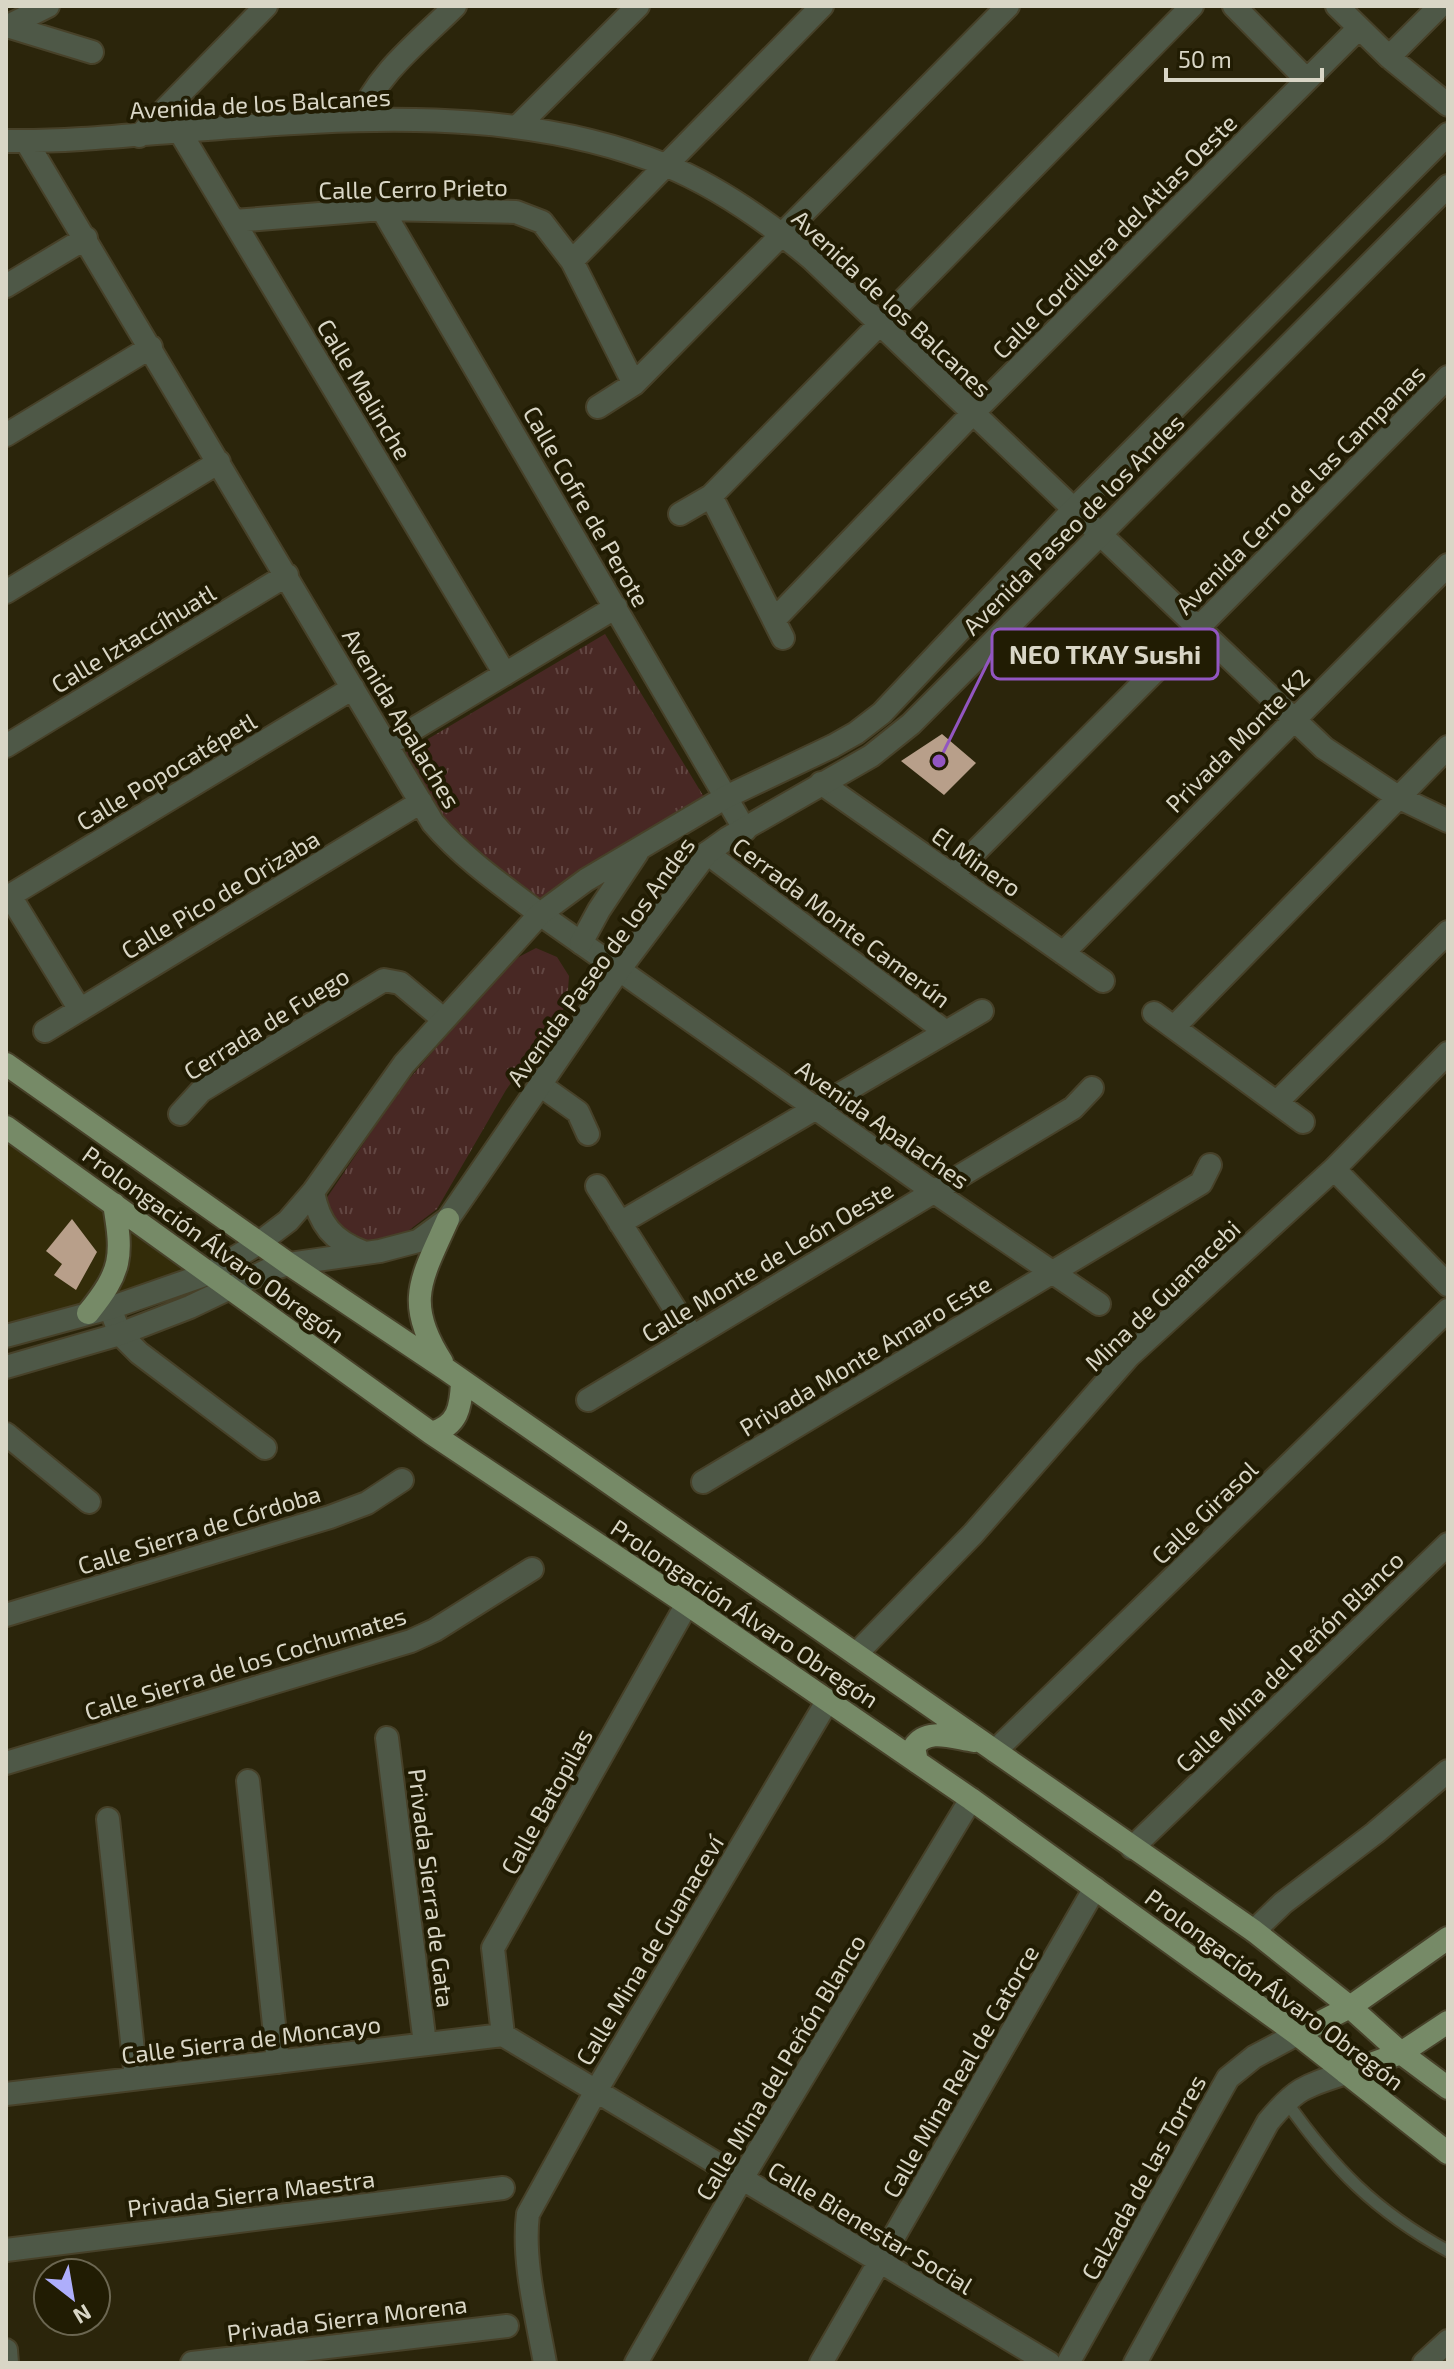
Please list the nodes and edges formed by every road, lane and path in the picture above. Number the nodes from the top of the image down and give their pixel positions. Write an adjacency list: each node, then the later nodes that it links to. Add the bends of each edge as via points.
1 (48, 6): 11 (street)
2 (266, 6): 21 (street)
3 (455, 6): 17 (street, via 384,77)
4 (638, 6): 18 (street)
5 (822, 6): 23 (street)
6 (1008, 6): 27 (street)
7 (1192, 6): 31 (street)
8 (1234, 6): 15 (street)
9 (1337, 6): 12 (street)
10 (1440, 6): 14 (street)
11 (6, 27): 13 (street)
12 (1359, 28): 14 (street); 15 (street, Calle Cordillera del Atlas Oeste)
13 (92, 52)
14 (1389, 57): 16 (street)
15 (1307, 80): 36 (street, Calle Cordillera del Atlas Oeste)
16 (1448, 105)
17 (359, 120): 18 (street, Avenida de los Balcanes); 19 (street, Avenida de los Balcanes)
18 (518, 126): 23 (street, Avenida de los Balcanes)
19 (180, 132): 21 (street, Avenida de los Balcanes); 26 (street, Calle Malinche)
20 (1448, 134): 40 (street, Avenida Paseo de los Andes)
21 (139, 136): 22 (street, Avenida de los Balcanes)
22 (16, 141): 28 (street, Avenida Apalaches)
23 (665, 165): 27 (street, Avenida de los Balcanes, via 726,196); 29 (street)
24 (1448, 186): 42 (street, Avenida Paseo de los Andes)
25 (382, 209): 26 (street, Calle Cerro Prieto); 29 (street, Calle Cerro Prieto, via 532,216); 46 (street, Calle Cofre de Perote)
26 (234, 221): 48 (street, Calle Malinche)
27 (782, 235): 31 (street, Avenida de los Balcanes); 34 (street)
28 (86, 238): 30 (street); 32 (street, Avenida Apalaches)
29 (572, 261): 34 (street, Calle Cerro Prieto)
30 (6, 286)
31 (880, 322): 36 (street, Avenida de los Balcanes); 39 (street)
32 (151, 347): 37 (street); 38 (street, Avenida Apalaches)
33 (1448, 377): 47 (street, Avenida Cerro de las Campanas)
34 (634, 384): 35 (street)
35 (598, 407)
36 (973, 413): 39 (street, Calle Cordillera del Atlas Oeste, via 779,629); 40 (street, Avenida de los Balcanes)
37 (6, 435)
38 (219, 462): 44 (street, Avenida Apalaches); 45 (street)
39 (711, 496): 41 (street)
40 (1074, 509): 42 (street, Avenida de los Balcanes); 55 (street, Avenida Paseo de los Andes, via 874,720 833,746)
41 (680, 514)
42 (1099, 533): 47 (street, Avenida de los Balcanes); 54 (street, Avenida Paseo de los Andes, via 911,724 871,756)
43 (1448, 565): 50 (street, Privada Monte K2)
44 (287, 575): 49 (street, Avenida Apalaches); 52 (street, Calle Iztaccíhuatl)
45 (6, 592)
46 (616, 607): 48 (street); 55 (street, Calle Cofre de Perote)
47 (1197, 628): 50 (street, Avenida de los Balcanes); 62 (street, Avenida Cerro de las Campanas)
48 (505, 674): 51 (street)
49 (353, 688): 51 (street, Avenida Apalaches); 63 (street, Calle Popocatépetl)
50 (1294, 720): 56 (street, Avenida de los Balcanes, via 1335,756); 67 (street, Privada Monte K2)
51 (387, 745): 57 (street, Avenida Apalaches)
52 (6, 746)
53 (1448, 747): 56 (street)
54 (821, 783): 59 (street, Avenida Paseo de los Andes); 62 (street, El Minero)
55 (726, 797): 59 (street, Calle Cofre de Perote); 60 (street, Avenida Paseo de los Andes)
56 (1398, 797): 58 (street, Avenida de los Balcanes); 74 (street)
57 (421, 802): 64 (street, Avenida Apalaches, via 463,855); 70 (street, Calle Pico de Orizaba)
58 (1448, 821)
59 (745, 830): 61 (street, Avenida Paseo de los Andes)
60 (640, 848): 64 (street, Avenida Paseo de los Andes); 66 (street)
61 (707, 853): 68 (street, Avenida Paseo de los Andes); 76 (street, Cerrada Monte Camerún)
62 (952, 875): 67 (street, El Minero)
63 (8, 897): 70 (street)
64 (540, 914): 66 (street, Avenida Apalaches); 73 (street, Avenida Paseo de los Andes)
65 (1448, 932): 81 (street)
66 (581, 943): 68 (street, Avenida Apalaches)
67 (1063, 953): 69 (street, El Minero)
68 (619, 970): 79 (street, Avenida Paseo de los Andes); 82 (street, Avenida Apalaches)
69 (1103, 981)
70 (80, 1010): 75 (street, Calle Pico de Orizaba)
71 (982, 1011): 76 (street)
72 (1154, 1013): 74 (street)
73 (443, 1019): 83 (street, Cerrada de Fuego, via 400,983 384,980 201,1091); 91 (street, Avenida Paseo de los Andes, via 404,1064)
74 (1174, 1027): 81 (street)
75 (45, 1031)
76 (946, 1032): 82 (street)
77 (1448, 1053): 88 (street, Mina de Guanacebi)
78 (6, 1064): 95 (main road, Prolongación Álvaro Obregón)
79 (540, 1085): 86 (street, via 578,1112); 93 (street, Avenida Paseo de los Andes)
80 (1092, 1088): 90 (street, Calle Monte de León Oeste, via 1073,1108)
81 (1277, 1102): 84 (street)
82 (815, 1108): 90 (street, Avenida Apalaches); 94 (street)
83 (180, 1114)
84 (1303, 1122)
85 (6, 1127): 92 (main road, Prolongación Álvaro Obregón)
86 (588, 1134)
87 (1210, 1165): 98 (street, Privada Monte Amaro Este, via 1201,1183)
88 (1334, 1169): 100 (street); 122 (street, Mina de Guanacebi, via 1129,1356 973,1534)
89 (597, 1186): 94 (street)
90 (933, 1191): 98 (street, Avenida Apalaches); 108 (street, Calle Monte de León Oeste)
91 (313, 1192): 95 (street, Avenida Paseo de los Andes); 96 (street, via 322,1223 346,1246)
92 (114, 1204): 99 (main road, Prolongación Álvaro Obregón); 105 (main road, via 120,1238 115,1271)
93 (448, 1219): 96 (street, Avenida Paseo de los Andes, via 418,1241); 110 (main road, via 423,1275 418,1303 427,1338)
94 (620, 1223): 108 (street)
95 (259, 1243): 97 (main road, Prolongación Álvaro Obregón); 99 (street, Avenida Paseo de los Andes)
96 (363, 1252): 97 (street, Avenida Paseo de los Andes)
97 (289, 1264): 101 (street, Avenida Paseo de los Andes); 110 (main road, Prolongación Álvaro Obregón)
98 (1055, 1272): 102 (street, Avenida Apalaches); 116 (street, Privada Monte Amaro Este)
99 (210, 1273): 101 (main road, Prolongación Álvaro Obregón); 103 (street, Avenida Paseo de los Andes)
100 (1448, 1285)
101 (230, 1288): 106 (street, Avenida Paseo de los Andes); 112 (main road, Prolongación Álvaro Obregón)
102 (1099, 1304)
103 (110, 1308): 105 (street, Avenida Paseo de los Andes); 106 (street)
104 (1448, 1310): 125 (street, Calle Girasol)
105 (88, 1313): 107 (street, Avenida Paseo de los Andes)
106 (120, 1334): 109 (street, Avenida Paseo de los Andes); 114 (street)
107 (6, 1336)
108 (692, 1336): 111 (street, Calle Monte de León Oeste)
109 (6, 1367)
110 (454, 1376): 112 (main road, via 459,1412 447,1427); 122 (main road, Prolongación Álvaro Obregón)
111 (588, 1400)
112 (431, 1433): 120 (main road, Prolongación Álvaro Obregón)
113 (6, 1434): 117 (street)
114 (265, 1448)
115 (402, 1480): 121 (street, Calle Sierra de Córdoba, via 367,1503 330,1517)
116 (703, 1482)
117 (89, 1502)
118 (1448, 1544): 132 (street, Calle Mina del Peñón Blanco)
119 (532, 1569): 127 (street, Calle Sierra de los Cochumates, via 411,1641)
120 (687, 1604): 123 (main road, Prolongación Álvaro Obregón); 139 (street, Calle Batopilas, via 493,1948)
121 (6, 1615)
122 (856, 1654): 125 (main road, Prolongación Álvaro Obregón)
123 (828, 1700): 126 (main road, Prolongación Álvaro Obregón); 146 (street, Calle Mina de Guanaceví)
124 (387, 1738): 140 (street, Privada Sierra de Gata)
125 (988, 1746): 126 (main road, via 929,1734 914,1747); 132 (main road, Prolongación Álvaro Obregón)
126 (917, 1762): 130 (main road, Prolongación Álvaro Obregón)
127 (6, 1763)
128 (1448, 1771): 134 (street)
129 (248, 1781): 142 (street)
130 (971, 1799): 133 (main road, Prolongación Álvaro Obregón); 150 (street, Calle Mina del Peñón Blanco)
131 (108, 1819): 144 (street)
132 (1132, 1848): 134 (main road, Prolongación Álvaro Obregón)
133 (1095, 1888): 138 (main road, Prolongación Álvaro Obregón); 154 (street, Calle Mina Real de Catorce)
134 (1254, 1931): 136 (main road, Prolongación Álvaro Obregón)
135 (1448, 1938): 136 (main road, Calzada de las Torres)
136 (1350, 2007): 138 (main road, Calzada de las Torres); 141 (main road, Prolongación Álvaro Obregón)
137 (1448, 2022): 141 (main road)
138 (1297, 2034): 143 (main road, Prolongación Álvaro Obregón); 164 (street, Calzada de las Torres, via 1228,2078)
139 (503, 2035): 140 (street, Calle Sierra de Moncayo); 146 (street, Calle Bienestar Social)
140 (425, 2044): 142 (street, Calle Sierra de Moncayo)
141 (1401, 2053): 143 (main road); 145 (main road, Prolongación Álvaro Obregón)
142 (278, 2062): 144 (street, Calle Sierra de Moncayo)
143 (1346, 2073): 148 (street, via 1304,2086); 149 (main road, Prolongación Álvaro Obregón)
144 (136, 2078): 147 (street, Calle Sierra de Moncayo)
145 (1448, 2088)
146 (596, 2091): 150 (street, Calle Bienestar Social); 160 (street, Calle Mina de Guanaceví, via 528,2214 525,2232)
147 (6, 2094)
148 (1286, 2101): 153 (lane, via 1343,2174 1387,2213); 165 (street, via 1268,2122)
149 (1448, 2153)
150 (741, 2180): 154 (street, Calle Bienestar Social); 161 (street, Calle Mina del Peñón Blanco)
151 (503, 2188): 152 (street, Privada Sierra Maestra)
152 (6, 2250)
153 (1448, 2251)
154 (879, 2261): 162 (street, Calle Mina Real de Catorce); 163 (street, Calle Bienestar Social)
155 (507, 2326): 159 (street, Privada Sierra Morena)
156 (1448, 2341): 166 (street)
157 (6, 2350): 158 (street)
158 (7, 2363)
159 (192, 2363)
160 (545, 2363)
161 (636, 2363)
162 (821, 2363)
163 (1049, 2363)
164 (1068, 2363)
165 (1135, 2363)
166 (1424, 2363)

